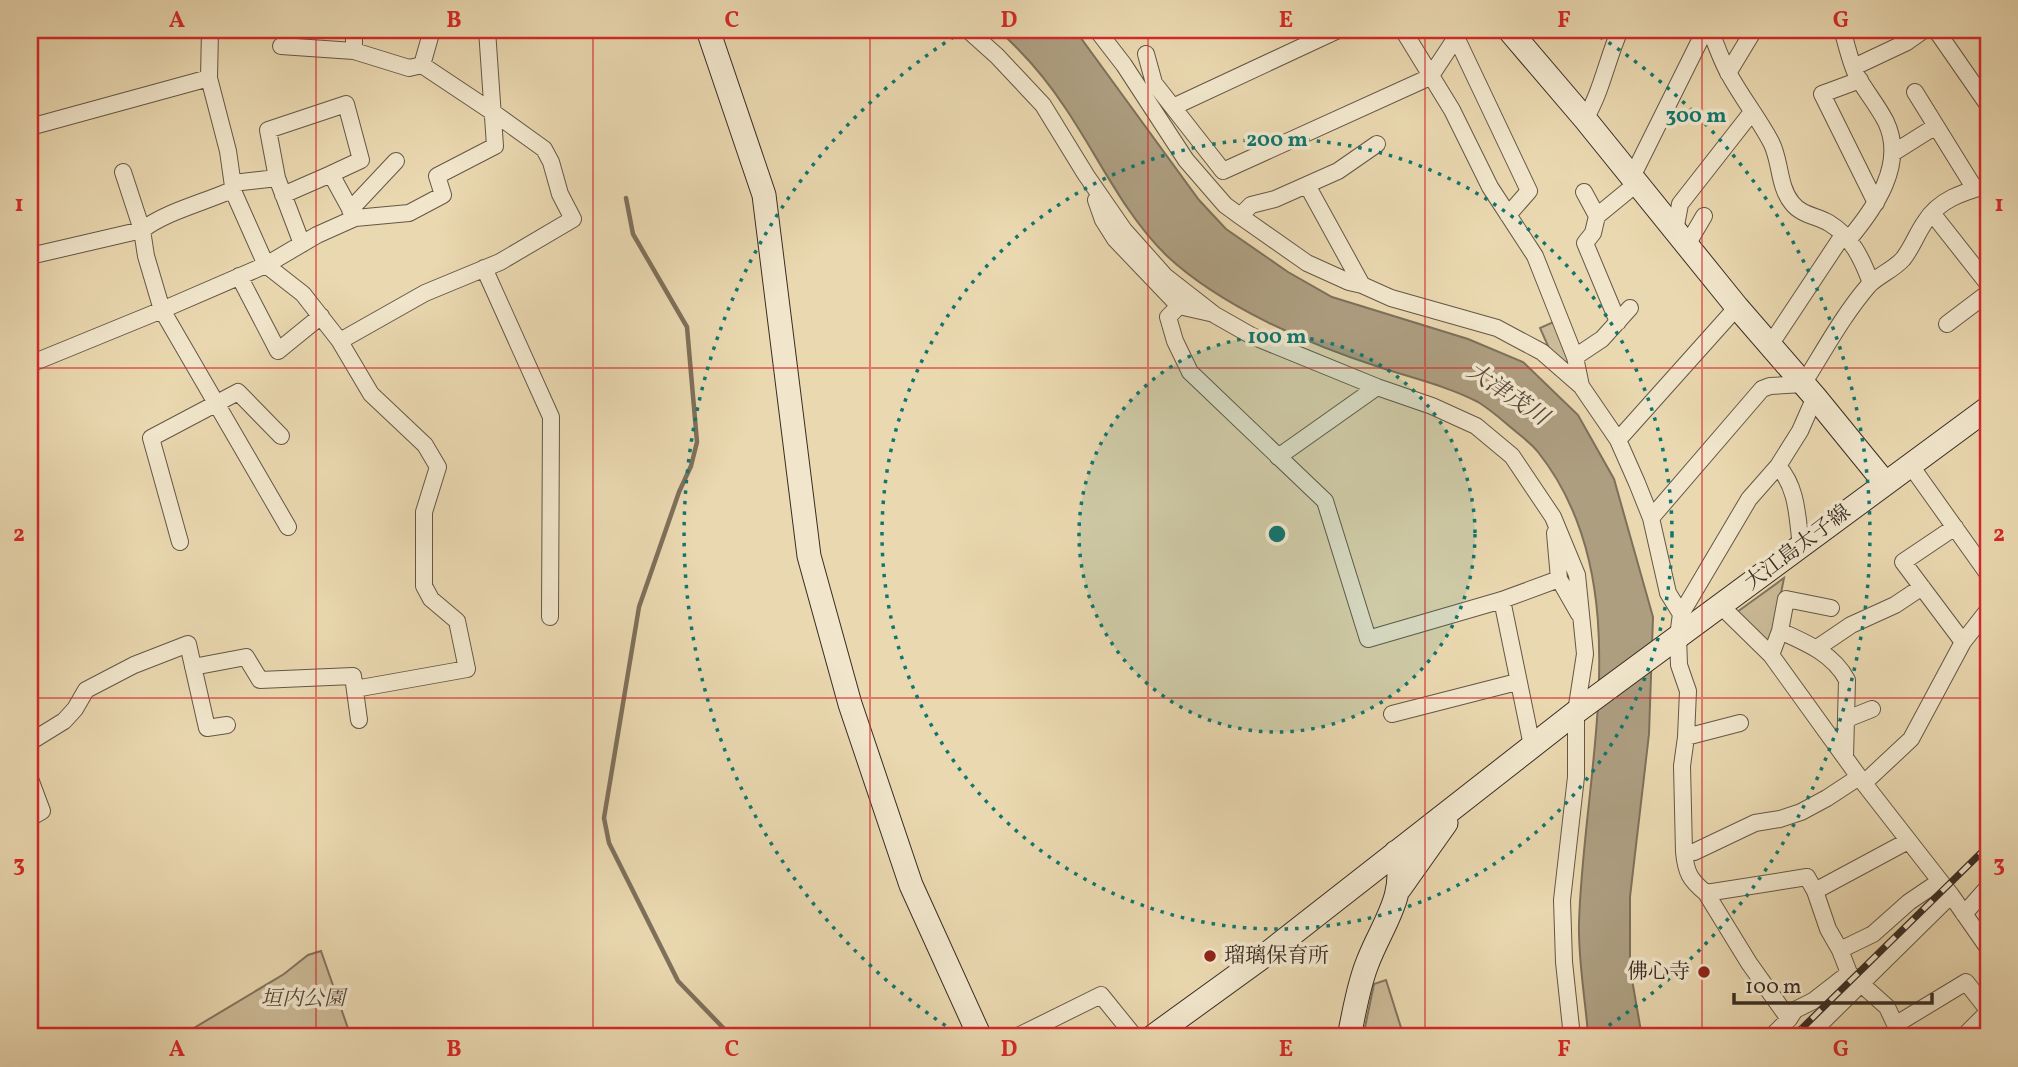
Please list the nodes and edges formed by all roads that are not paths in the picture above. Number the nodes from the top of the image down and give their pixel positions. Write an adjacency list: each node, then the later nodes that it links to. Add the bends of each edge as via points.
1 (210, 30): 25 (street)
2 (354, 30): 19 (street)
3 (432, 30): 21 (street)
4 (487, 30): 30 (street)
5 (708, 30): 143 (street, via 764,195 809,556 850,704 911,885)
6 (968, 30): 39 (street, via 1043,105)
7 (1097, 30): 51 (street, via 1186,160)
8 (1338, 30): 28 (street)
9 (1403, 30): 24 (street)
10 (1620, 30): 31 (street, via 1598,98)
11 (1707, 30): 22 (street); 41 (street)
12 (1754, 30): 22 (street)
13 (1843, 30): 23 (street)
14 (1936, 30): 27 (street)
15 (1513, 31): 31 (street)
16 (1912, 32): 23 (street, via 1907,43)
17 (1458, 33): 24 (street); 50 (street, via 1529,191)
18 (281, 46): 19 (street)
19 (354, 51): 21 (street, via 409,68)
20 (1146, 54): 28 (street, via 1154,83)
21 (422, 65): 30 (street)
22 (1728, 73): 29 (street)
23 (1857, 73): 35 (street, via 1885,121); 47 (street, via 1822,94)
24 (1430, 77): 28 (street, via 1223,171); 50 (street)
25 (209, 78): 33 (street); 44 (street)
26 (1915, 92): 32 (street)
27 (1988, 105)
28 (1173, 107)
29 (1752, 112): 55 (street, via 1771,143 1792,203); 56 (street, via 1680,204)
30 (494, 113): 49 (street, via 495,146 437,176 443,195 409,213); 60 (street, via 544,149 572,219)
31 (1586, 119): 41 (street)
32 (1936, 126): 35 (street); 43 (street)
33 (30, 127)
34 (1377, 144): 42 (street, via 1339,171)
35 (1893, 153): 47 (street, via 1888,180)
36 (396, 162): 49 (street)
37 (123, 172): 54 (street)
38 (331, 174): 40 (street, via 361,160 345,104 268,130); 46 (street); 49 (street)
39 (1086, 175): 66 (street, via 1115,239); 70 (street, via 1124,230 1165,276)
40 (277, 178): 44 (street); 46 (street)
41 (1634, 181): 52 (street); 56 (street)
42 (1307, 185): 51 (street, via 1251,205); 64 (street)
43 (1982, 187): 48 (street, via 1950,199)
44 (234, 188): 54 (street); 59 (street)
45 (1584, 191): 52 (street)
46 (283, 195): 57 (street)
47 (1876, 204): 55 (street)
48 (1932, 213): 62 (street, via 1905,257); 63 (street)
49 (352, 214): 57 (street)
50 (1508, 215): 76 (street, via 1535,256)
51 (1240, 216): 64 (street, via 1307,263)
52 (1597, 216): 72 (street, via 1585,243)
53 (1704, 216): 56 (street)
54 (142, 230): 58 (street); 69 (street)
55 (1846, 237): 62 (street, via 1862,259); 75 (street)
56 (1681, 238): 67 (street)
57 (302, 244): 59 (street)
58 (30, 256)
59 (266, 265): 61 (street); 71 (street, via 303,294)
60 (484, 268): 74 (street, via 425,293); 102 (street, via 551,418)
61 (239, 276): 69 (street); 71 (street, via 278,351)
62 (1871, 283): 80 (street, via 1841,324)
63 (1988, 284)
64 (1362, 285): 78 (street, via 1391,298 1497,328 1542,352)
65 (1988, 293): 73 (street)
66 (1179, 306): 70 (street); 85 (street, via 1168,317 1190,372)
67 (1737, 307): 75 (street); 84 (street)
68 (1630, 308): 72 (street)
69 (162, 310): 77 (street); 81 (street)
70 (1215, 315): 79 (street, via 1252,336)
71 (321, 316): 74 (street)
72 (1618, 322): 76 (street)
73 (1947, 324)
74 (340, 341): 111 (street, via 371,394 425,445 438,467 424,512 424,586 431,599 457,621 467,669)
75 (1770, 345): 80 (street)
76 (1574, 357): 78 (street)
77 (30, 364)
78 (1581, 386): 84 (street)
79 (1377, 387): 85 (street); 89 (street, via 1476,426 1512,456)
80 (1809, 390): 86 (street, via 1800,430); 88 (street); 90 (street, via 1762,389)
81 (216, 403): 83 (street, via 237,392); 91 (street); 93 (street, via 151,438)
82 (1988, 408): 87 (street, 大江島太子線)
83 (281, 436)
84 (1618, 440): 90 (street)
85 (1278, 457): 98 (street, via 1325,501 1368,639)
86 (1778, 466): 94 (street, via 1794,491); 104 (street, via 1749,499)
87 (1911, 466): 88 (street, 大江島太子線); 92 (street)
88 (1885, 483): 94 (street, 大江島太子線)
89 (1553, 517): 96 (street); 103 (street, via 1577,575)
90 (1651, 518): 104 (street)
91 (288, 527)
92 (1955, 527): 95 (street); 97 (street, via 1903,562)
93 (180, 542)
94 (1801, 546): 99 (street, 大江島太子線)
95 (1988, 574)
96 (1559, 579): 98 (street); 103 (street)
97 (1922, 587): 106 (street); 107 (street)
98 (1502, 600): 110 (street)
99 (1721, 606): 104 (street, 大江島太子線); 108 (street)
100 (1831, 608): 105 (street, via 1786,599)
101 (1988, 610): 106 (street)
102 (550, 617)
103 (1583, 620): 112 (street)
104 (1677, 631): 112 (street, 大江島太子線); 119 (street, via 1679,665 1688,691)
105 (1780, 631): 107 (street); 108 (street)
106 (1963, 642): 124 (street, via 1911,739)
107 (1817, 648): 115 (street, via 1847,680)
108 (1771, 655): 122 (street)
109 (193, 667): 111 (street, via 246,657 260,680 353,677); 118 (street, via 207,728); 120 (street, via 188,644 134,666 86,690 64,720)
110 (1517, 682): 114 (street); 121 (street)
111 (355, 689): 116 (street)
112 (1580, 709): 121 (street, 大江島太子線); 148 (street, via 1562,900)
113 (1872, 709): 115 (street)
114 (1392, 713)
115 (1847, 719): 122 (street)
116 (359, 720)
117 (1740, 723): 119 (street)
118 (227, 725)
119 (1686, 737): 129 (street)
120 (30, 742)
121 (1532, 746): 125 (street, 大江島太子線)
122 (1845, 757): 124 (street)
123 (30, 779): 126 (street, via 43,811)
124 (1861, 780): 127 (street); 129 (street, via 1801,811 1755,823 1694,852)
125 (1471, 795): 128 (street, 大江島太子線); 132 (street)
126 (30, 818)
127 (1909, 841): 130 (street); 133 (street)
128 (1396, 852): 132 (street); 146 (street, 大江島太子線)
129 (1684, 852): 134 (street, via 1691,881)
130 (1940, 881): 135 (street); 138 (street, via 1873,934)
131 (1988, 887): 136 (street)
132 (1400, 888): 147 (street, via 1366,966)
133 (1815, 891): 134 (street, via 1807,877); 138 (street)
134 (1706, 892): 141 (street)
135 (1951, 895): 136 (street); 139 (street)
136 (1964, 914): 137 (street)
137 (1987, 945)
138 (1840, 950): 139 (street)
139 (1854, 978): 141 (street, via 1795,1010); 142 (street, via 1887,1007); 150 (street)
140 (1988, 1011): 142 (street, via 1966,982); 151 (street)
141 (1789, 1019): 149 (street)
142 (1898, 1031)
143 (979, 1037)
144 (1016, 1037): 145 (street, via 1101,995)
145 (1135, 1037)
146 (1152, 1037)
147 (1349, 1037)
148 (1573, 1037)
149 (1771, 1037)
150 (1807, 1037)
151 (1963, 1037)

